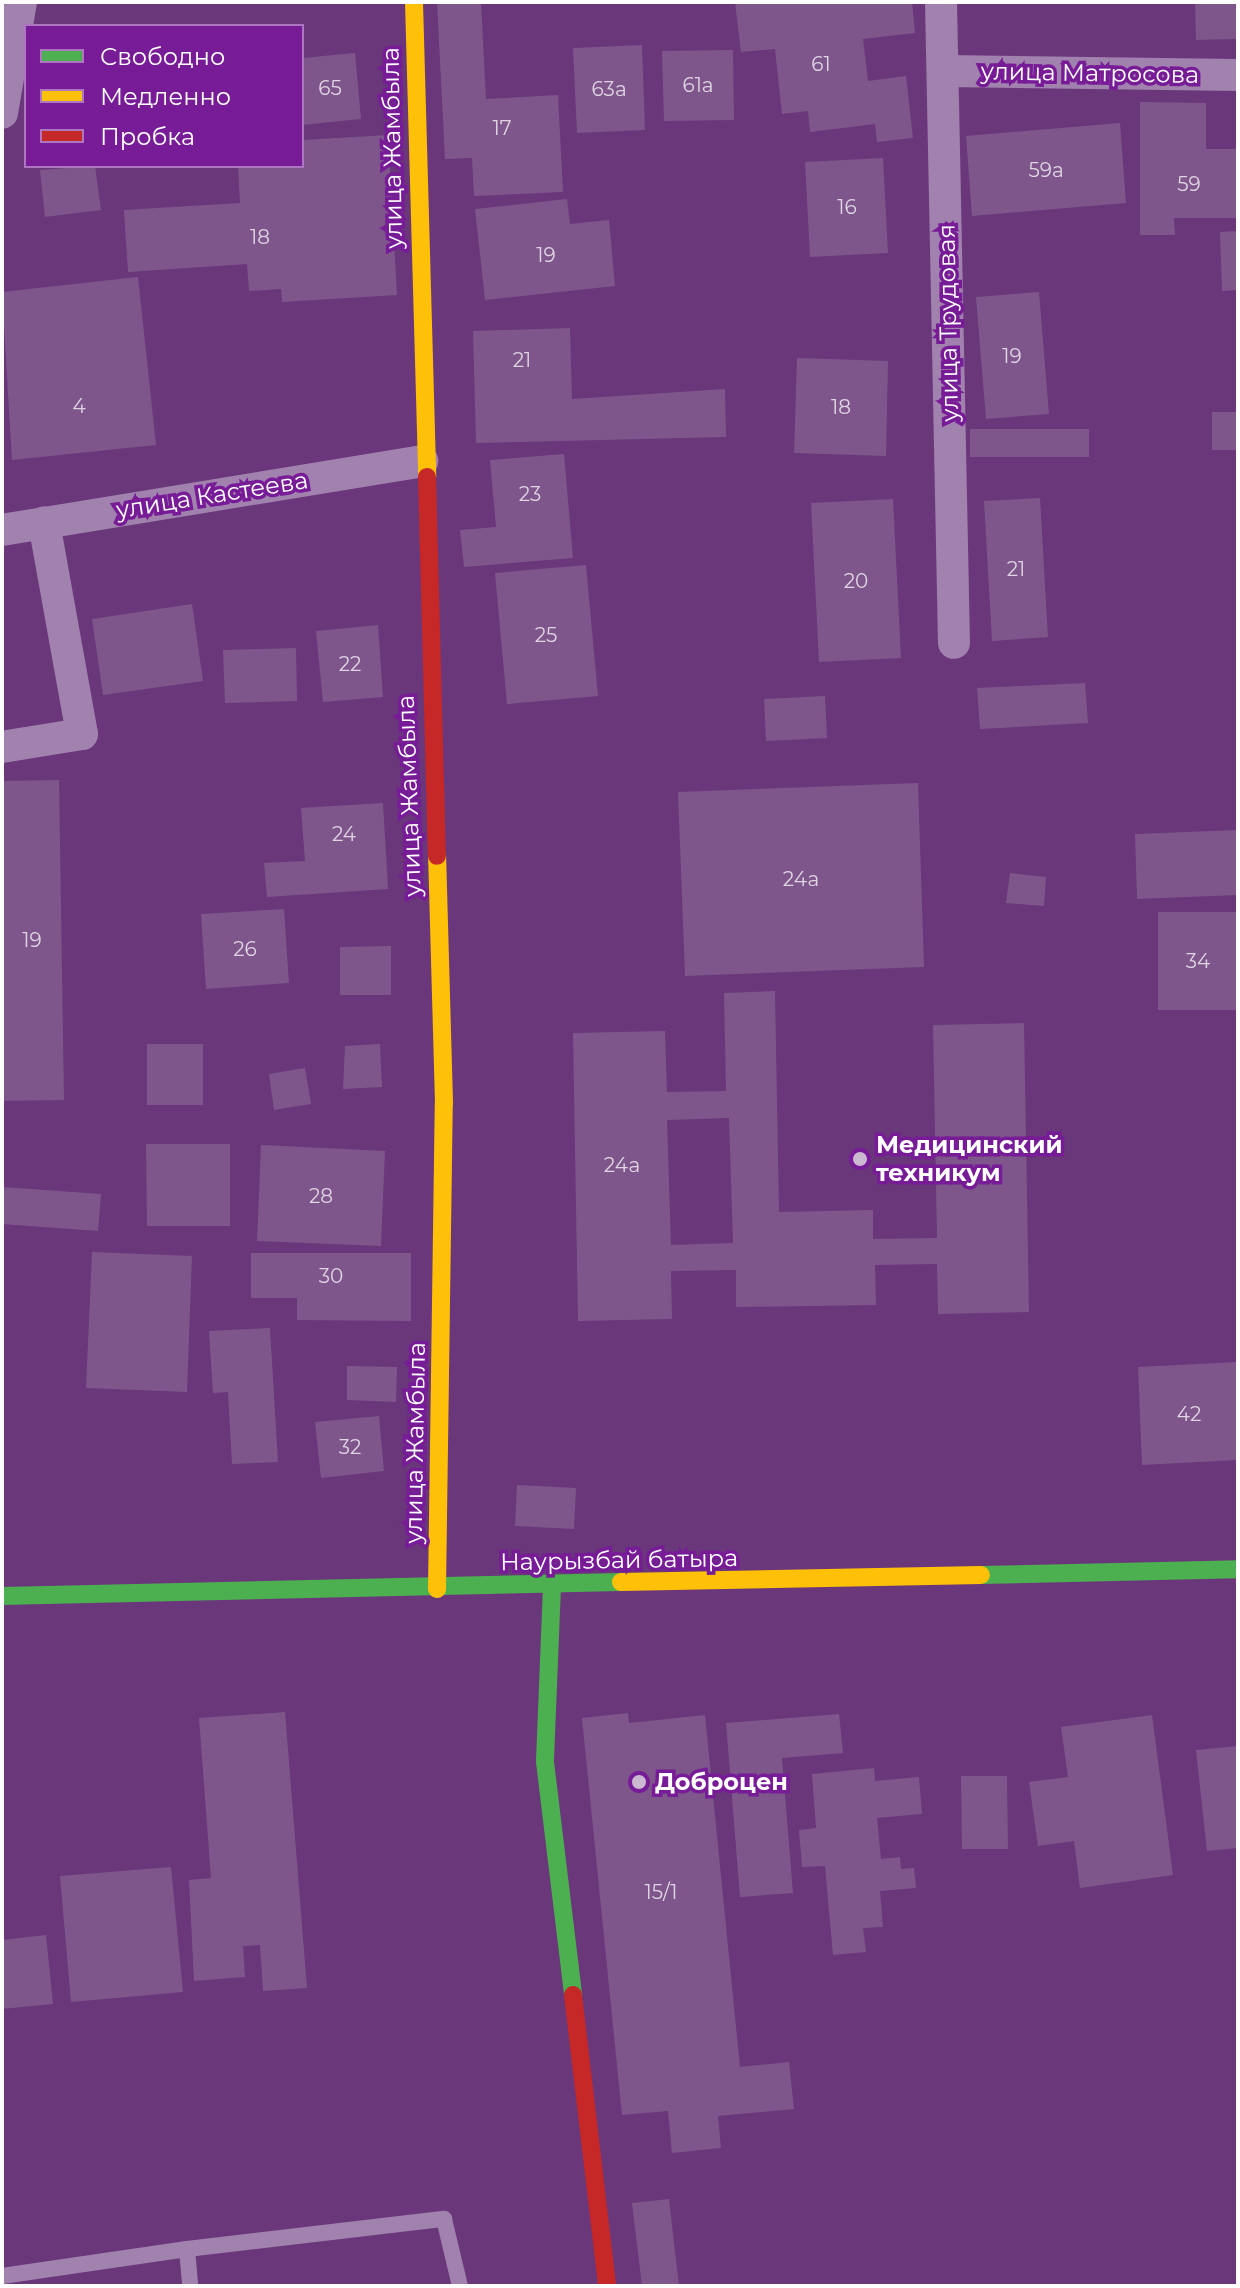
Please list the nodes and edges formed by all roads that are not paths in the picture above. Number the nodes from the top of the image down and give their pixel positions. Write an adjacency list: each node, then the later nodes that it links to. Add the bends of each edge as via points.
1 (21, 2): 6 (street)
2 (414, 2): 7 (street, улица Жамбыла)
3 (941, 2): 4 (street, улица Трудовая)
4 (943, 71): 5 (street, улица Матросова); 10 (street, улица Трудовая)
5 (1238, 75)
6 (2, 113)
7 (422, 461): 8 (street, улица Кастеева); 14 (street, улица Жамбыла, via 444,1103)
8 (44, 522): 9 (street, улица Кастеева); 11 (street, via 82,734)
9 (2, 530)
10 (954, 643)
11 (2, 747)
12 (1238, 1569): 13 (street, Наурызбай батыра)
13 (552, 1586): 14 (street, Наурызбай батыра); 20 (street, via 545,1762)
14 (437, 1589): 15 (street, Наурызбай батыра)
15 (2, 1596)
16 (187, 2249): 17 (lane); 18 (lane); 19 (lane, via 444,2219)
17 (2, 2276)
18 (190, 2286)
19 (460, 2286)
20 (607, 2286)

